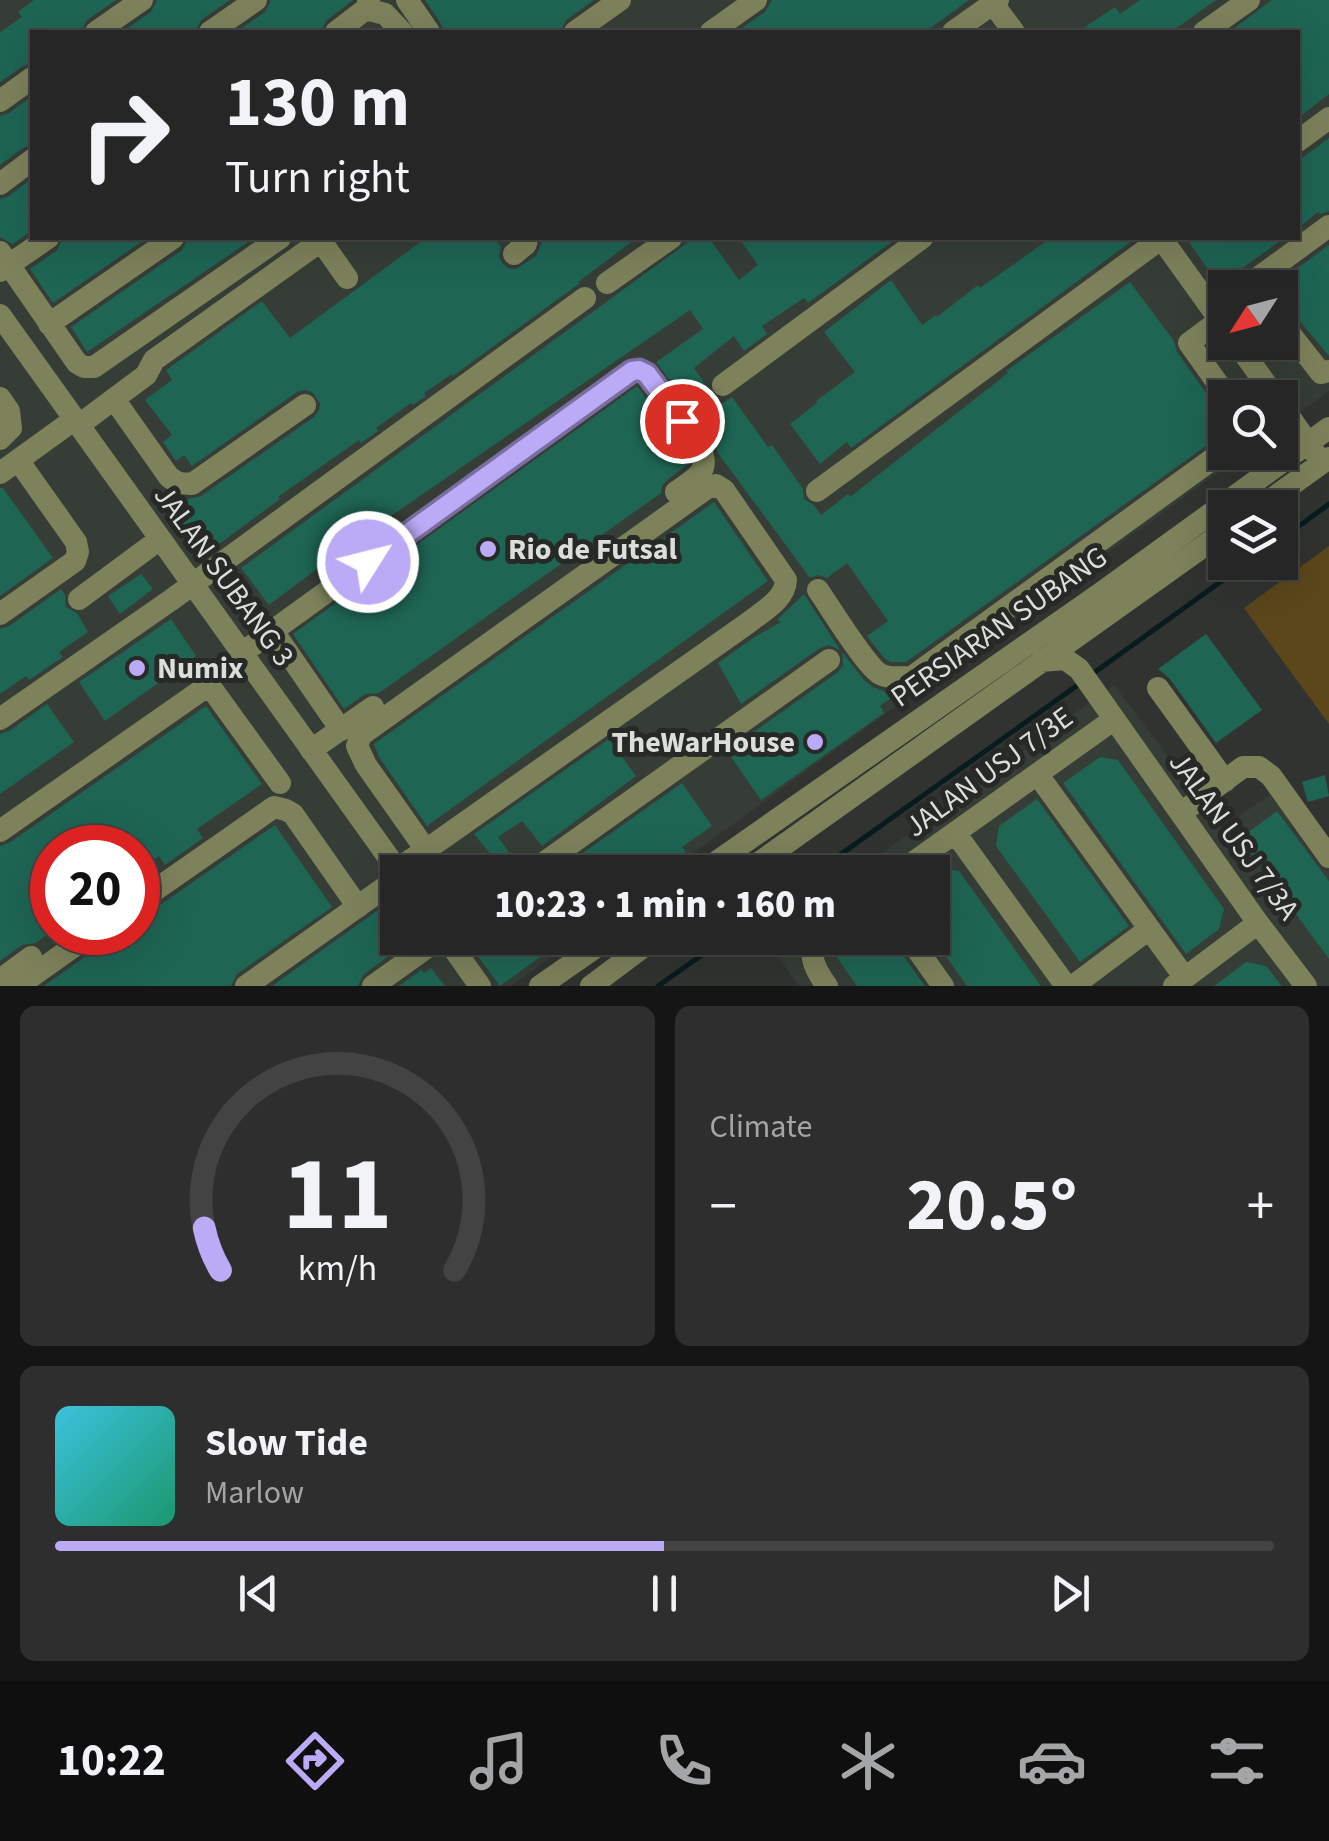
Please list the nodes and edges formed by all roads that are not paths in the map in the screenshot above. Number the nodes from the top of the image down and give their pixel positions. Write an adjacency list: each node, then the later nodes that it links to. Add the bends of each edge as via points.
1 (142, 0): 9 (street)
2 (256, 0): 10 (street)
3 (407, 0): 13 (street)
4 (620, 0): 14 (street)
5 (756, 0): 15 (street)
6 (1249, 0): 18 (street)
7 (994, 1): 16 (street); 17 (street)
8 (367, 5): 11 (street); 12 (street)
9 (99, 30)
10 (213, 30)
11 (338, 30)
12 (400, 30)
13 (428, 30)
14 (578, 30)
15 (714, 30)
16 (957, 30)
17 (1013, 30)
18 (1207, 30)
19 (30, 79): 20 (street)
20 (0, 101)
21 (1329, 118): 22 (street)
22 (1300, 140)
23 (30, 162): 24 (street)
24 (0, 184)
25 (1329, 226): 36 (street)
26 (44, 240): 35 (street)
27 (169, 240): 42 (street)
28 (277, 240): 42 (street, via 94,367 76,363)
29 (322, 240): 49 (street, via 154,360 146,375)
30 (324, 240): 37 (street)
31 (667, 240): 38 (street)
32 (919, 240): 47 (street)
33 (1159, 240): 60 (street)
34 (1164, 240): 40 (street)
35 (3, 263): 42 (street)
36 (1271, 270)
37 (348, 278)
38 (607, 283)
39 (585, 298): 63 (street)
40 (1208, 298)
41 (0, 315): 51 (street, JALAN SUBANG 3)
42 (50, 324)
43 (1208, 327): 46 (street, via 1190,343)
44 (1298, 344): 45 (street, via 1320,373)
45 (1329, 371)
46 (1216, 380)
47 (723, 385)
48 (0, 398): 54 (street, via 12,428)
49 (114, 399): 50 (street, via 170,477 192,484); 51 (street)
50 (306, 406)
51 (77, 422): 58 (street); 61 (street, JALAN SUBANG 3)
52 (1329, 428): 55 (street, PERSIARAN SUBANG)
53 (1298, 429): 55 (street)
54 (0, 439)
55 (1308, 443): 56 (street); 88 (street, PERSIARAN SUBANG)
56 (1326, 460): 59 (street)
57 (1208, 462): 64 (street, via 912,677 880,674)
58 (9, 467): 66 (street, via 78,552 75,562)
59 (1284, 490)
60 (818, 491)
61 (160, 539): 63 (street, JALAN SUBANG 3); 65 (street)
62 (1208, 544): 67 (street, PERSIARAN SUBANG)
63 (192, 584): 69 (street, JALAN SUBANG 3); 75 (street)
64 (818, 590)
65 (79, 598)
66 (0, 614)
67 (1097, 622): 71 (street, PERSIARAN SUBANG); 72 (street, via 1079,641)
68 (273, 630): 69 (street); 76 (street); 76 (street, via 632,371 647,374 699,445 705,458 699,476)
69 (242, 652): 77 (street, JALAN SUBANG 3)
70 (828, 660): 87 (street)
71 (1040, 660): 72 (street, via 1065,659); 89 (street, PERSIARAN SUBANG)
72 (1078, 669): 74 (street, JALAN USJ 7/3A)
73 (1158, 688): 79 (street)
74 (1107, 710): 78 (street, JALAN USJ 7/3E); 80 (street, JALAN USJ 7/3A)
75 (0, 719)
76 (342, 730): 77 (street)
77 (301, 766): 82 (street, via 206,688); 85 (street, JALAN SUBANG 3); 92 (street)
78 (1038, 775): 83 (street, JALAN USJ 7/3E); 97 (street)
79 (1225, 781): 80 (street); 81 (street, via 1243,767 1260,768)
80 (1181, 813): 96 (street, JALAN USJ 7/3A)
81 (1321, 827): 91 (street)
82 (0, 831)
83 (956, 834): 90 (street, JALAN USJ 7/3E); 116 (street)
84 (426, 850): 84 (street, via 366,765 357,746 361,735 707,488 724,490 786,580 786,590); 86 (street)
85 (382, 855)
86 (420, 855)
87 (555, 855)
88 (726, 855)
89 (770, 855)
90 (925, 855)
91 (1329, 856)
92 (160, 867)
93 (160, 887): 95 (street, via 274,807 293,814)
94 (380, 888): 95 (street)
95 (358, 907): 109 (street)
96 (1258, 923): 107 (street); 117 (street, JALAN USJ 7/3A)
97 (1149, 930): 107 (street); 116 (street)
98 (35, 955): 106 (street)
99 (62, 955): 108 (street)
100 (418, 955): 110 (street)
101 (456, 955): 111 (street)
102 (585, 955): 112 (street)
103 (633, 955): 113 (street)
104 (812, 955): 114 (street)
105 (921, 955): 115 (street)
106 (0, 980)
107 (1180, 982)
108 (18, 986)
109 (246, 986)
110 (373, 986)
111 (480, 986)
112 (540, 986)
113 (591, 986)
114 (826, 986)
115 (944, 986)
116 (1069, 986)
117 (1306, 986)

